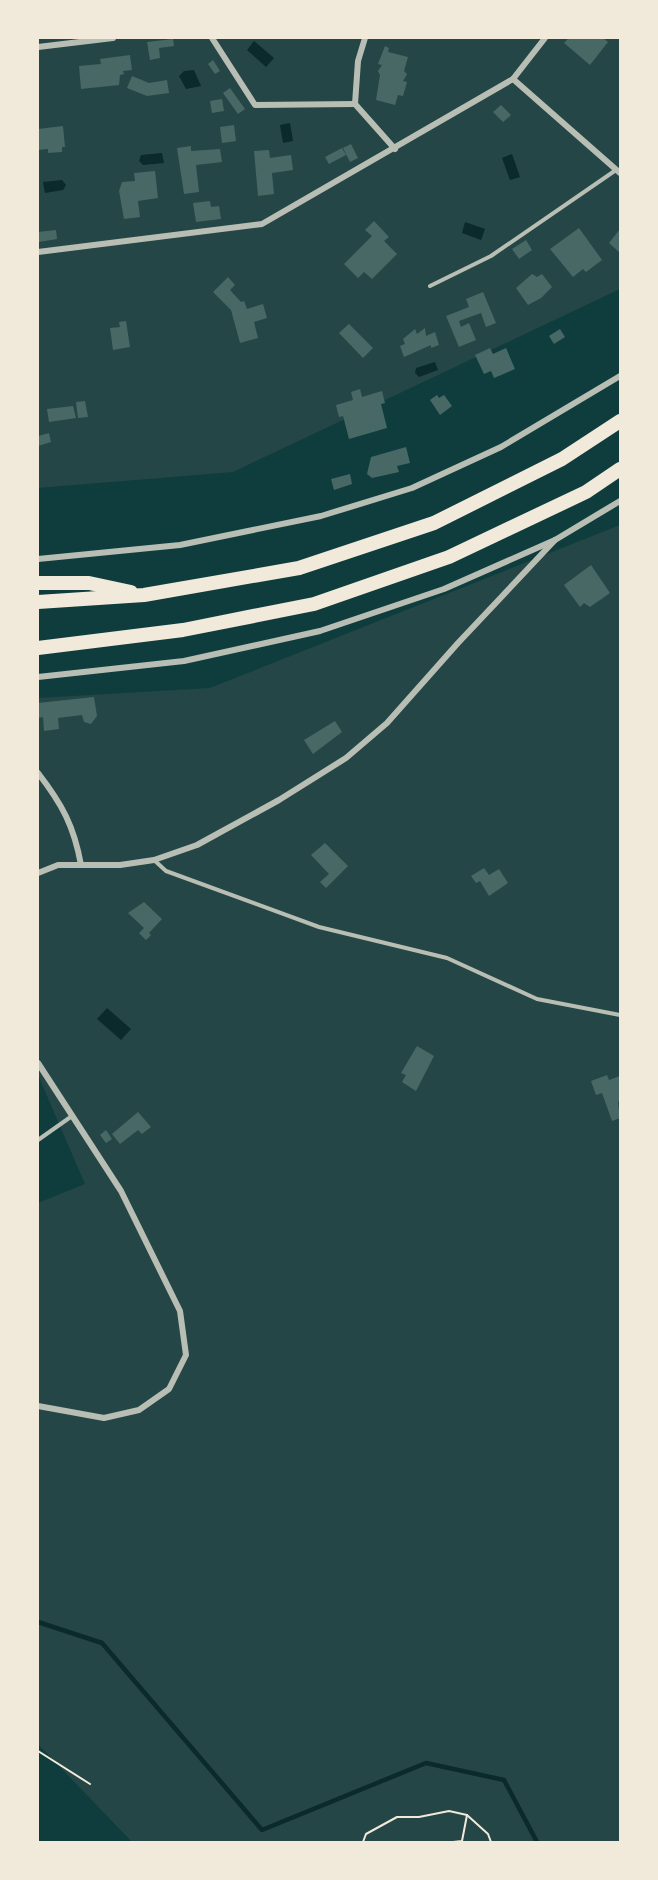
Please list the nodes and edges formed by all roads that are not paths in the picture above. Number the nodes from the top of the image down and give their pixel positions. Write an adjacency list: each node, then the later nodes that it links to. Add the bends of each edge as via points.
1 (113, 38): 5 (street)
2 (212, 38): 7 (street, via 255,105)
3 (365, 38): 7 (street, via 358,61)
4 (545, 38): 6 (street)
5 (38, 47)
6 (513, 79): 8 (street); 9 (street)
7 (355, 104): 8 (street)
8 (395, 149): 10 (street, via 262,224)
9 (618, 171): 11 (lane, via 491,256)
10 (38, 252)
11 (429, 286)
12 (621, 376): 17 (street, via 501,447 412,488 321,516 180,545)
13 (621, 421): 19 (highway, via 562,459 434,523 299,568)
14 (621, 469): 21 (highway, via 586,492 449,557 314,604 183,630)
15 (621, 501): 16 (street)
16 (555, 540): 22 (street, via 444,589 320,631 184,661); 24 (street, via 387,723 346,758 197,845)
17 (38, 559)
18 (38, 583): 19 (highway, via 89,583)
19 (144, 595): 20 (highway)
20 (38, 602)
21 (38, 648)
22 (38, 677)
23 (38, 773): 25 (street, via 60,801 75,834)
24 (154, 860): 25 (street); 27 (lane, via 166,871 319,927 447,958 537,999)
25 (81, 865): 26 (street, via 58,866)
26 (38, 873)
27 (621, 1016)
28 (38, 1063): 29 (street)
29 (72, 1116): 30 (lane); 31 (street, via 121,1191 180,1311 186,1354 169,1389 139,1410 104,1418)
30 (38, 1140)
31 (38, 1406)

